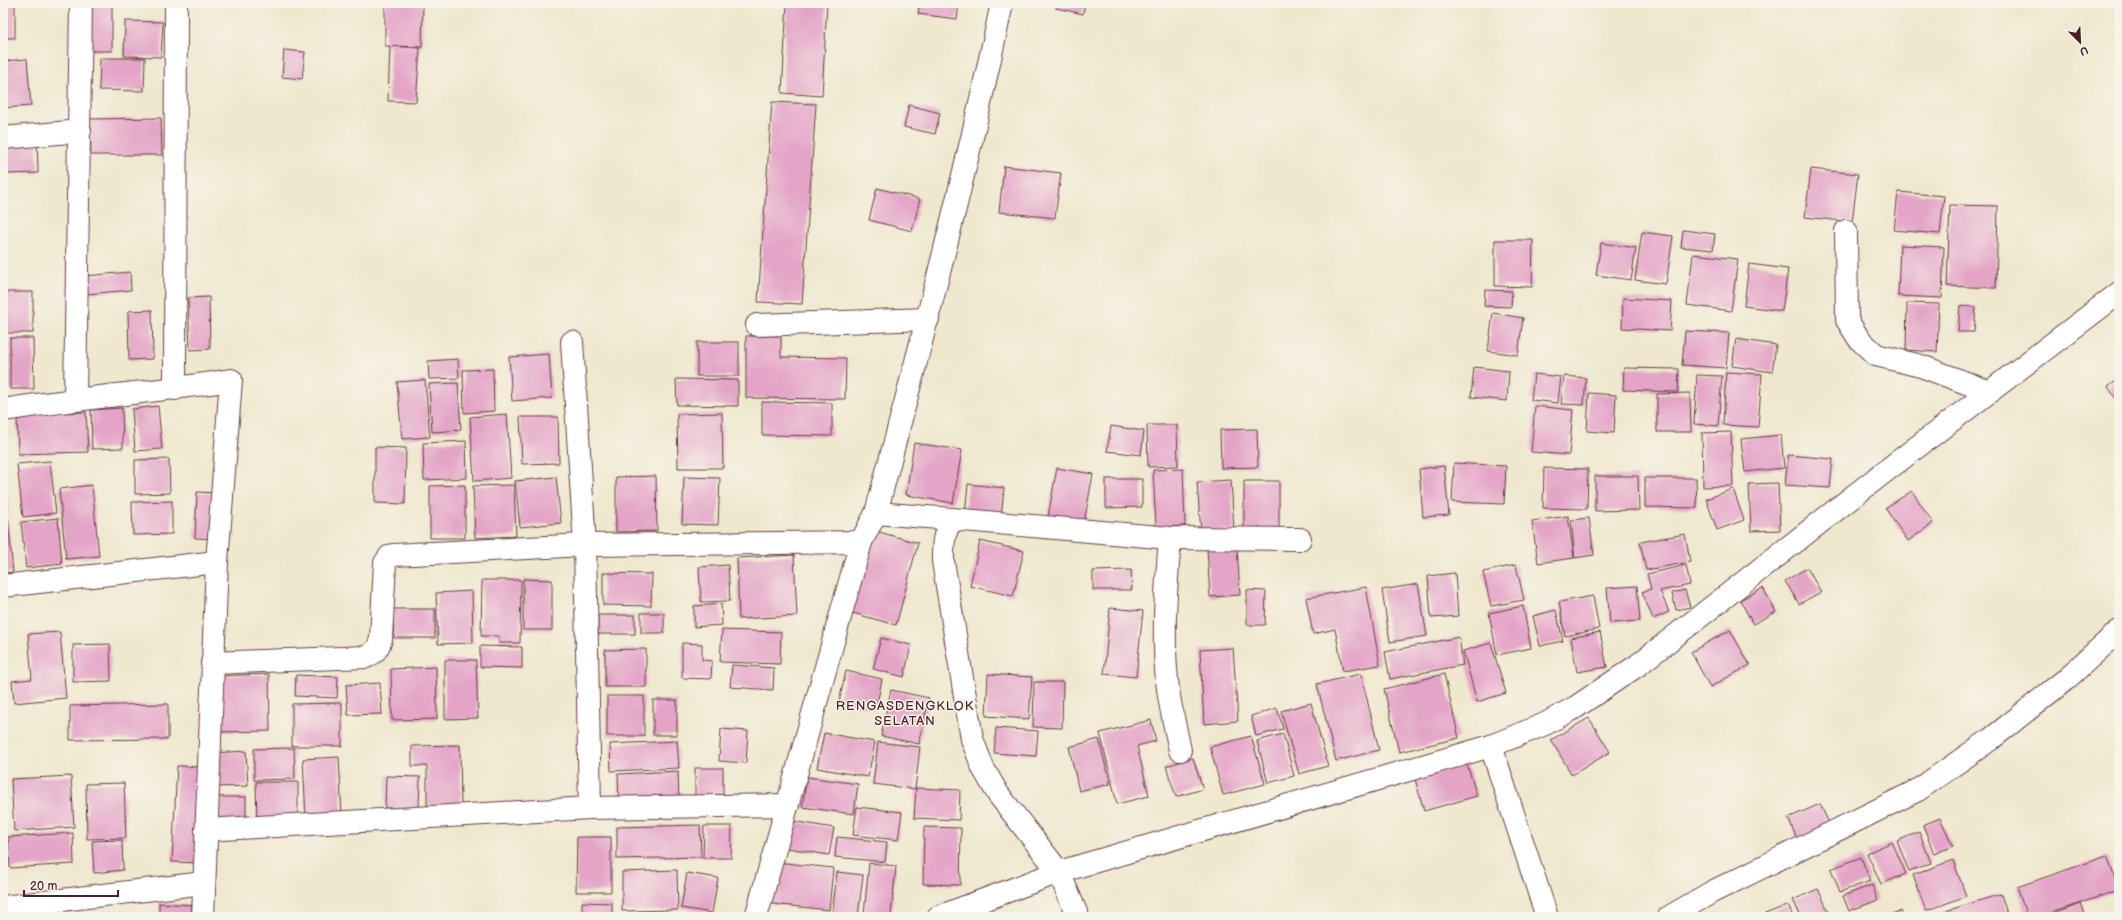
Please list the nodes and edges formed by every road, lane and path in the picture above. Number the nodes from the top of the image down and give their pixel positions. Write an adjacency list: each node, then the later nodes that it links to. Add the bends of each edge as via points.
1 (81, 3): 4 (street)
2 (176, 3): 11 (street)
3 (1002, 3): 8 (street, via 979,110)
4 (80, 131): 5 (street); 13 (street)
5 (3, 138)
6 (1846, 231): 12 (street, via 1847,320 1859,340 1876,355 1921,366)
7 (2119, 293): 12 (street)
8 (928, 319): 9 (street); 15 (street)
9 (757, 325)
10 (572, 342): 20 (street)
11 (174, 389): 13 (street); 21 (street, via 231,380)
12 (1990, 392): 25 (street, via 1638,665 1576,707 1545,724)
13 (75, 398): 14 (street)
14 (3, 410)
15 (876, 513): 16 (street); 19 (street)
16 (952, 519): 17 (street); 30 (street, via 942,540 943,561 972,739 983,768 998,794)
17 (1170, 538): 18 (street); 26 (street, via 1166,648 1169,695)
18 (1300, 539)
19 (861, 542): 20 (street); 27 (street)
20 (585, 545): 24 (street, via 390,556 385,563 381,639 379,646 371,654 366,657); 28 (street)
21 (217, 562): 22 (street); 24 (street)
22 (3, 586)
23 (2119, 631): 38 (street, via 2065,680 1997,734 1918,790 1712,892)
24 (212, 663): 29 (street)
25 (1492, 746): 30 (street); 37 (street)
26 (1180, 750)
27 (788, 805): 28 (street); 34 (street)
28 (590, 808): 29 (street)
29 (206, 830): 31 (street)
30 (1059, 872): 35 (street); 36 (street)
31 (204, 883): 32 (street); 33 (street)
32 (3, 907)
33 (202, 917)
34 (756, 917)
35 (938, 917)
36 (1078, 917)
37 (1548, 917)
38 (1669, 917)

